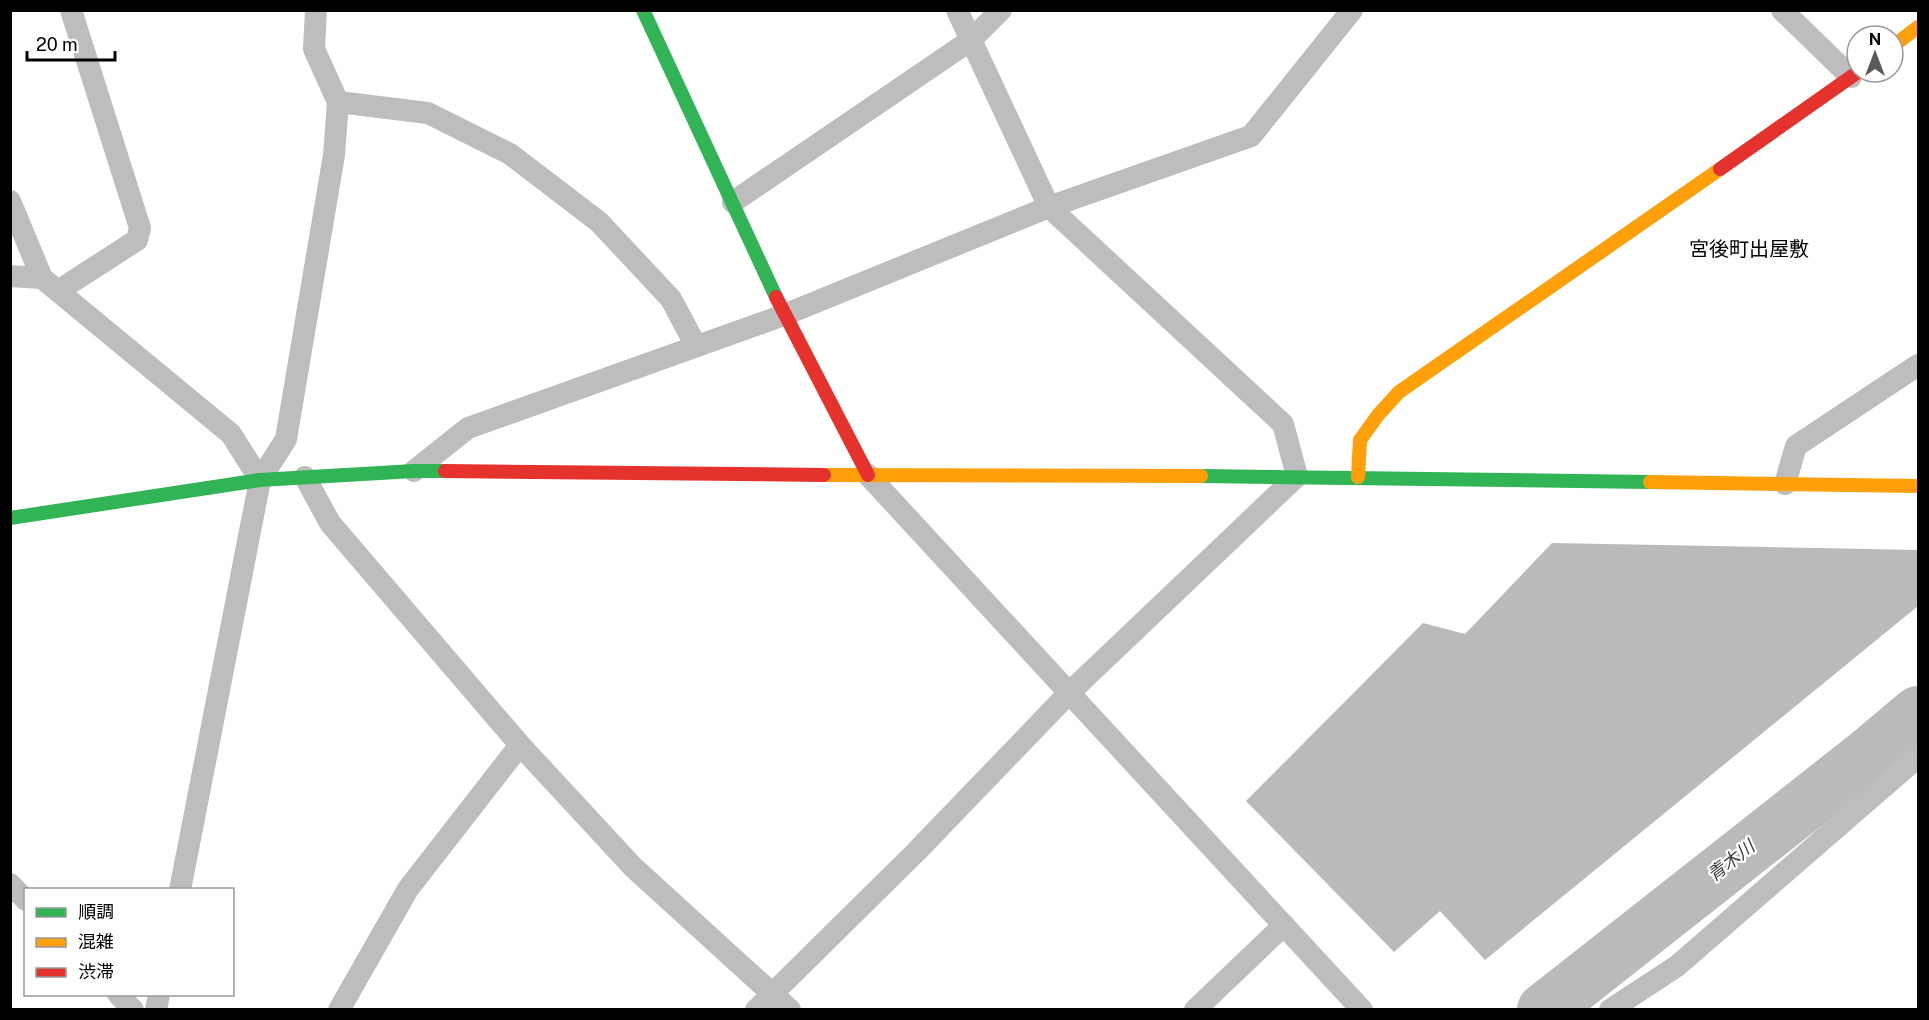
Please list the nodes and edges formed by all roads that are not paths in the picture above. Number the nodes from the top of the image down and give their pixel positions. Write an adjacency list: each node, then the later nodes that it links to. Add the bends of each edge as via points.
1 (71, 10): 18 (street, via 140,228 136,240)
2 (316, 10): 13 (street, via 314,49)
3 (643, 10): 15 (street)
4 (957, 10): 10 (street)
5 (1001, 10): 10 (street)
6 (1352, 10): 16 (street, via 1251,136)
7 (1782, 10): 11 (street)
8 (1918, 27): 9 (street)
9 (1905, 37)
10 (970, 40): 15 (street); 16 (street)
11 (1845, 66)
12 (1845, 82): 26 (street, via 1399,392 1360,440)
13 (338, 102): 20 (street, via 428,113 510,154 599,222 671,299); 27 (street, via 334,155 286,439)
14 (10, 201): 18 (street)
15 (733, 202): 19 (street)
16 (1049, 207): 19 (street); 24 (street, via 1283,424)
17 (10, 276): 18 (street)
18 (50, 284): 27 (street, via 231,434)
19 (783, 315): 20 (street); 23 (street)
20 (696, 346): 22 (street, via 468,428)
21 (1918, 364): 28 (street, via 1796,446)
22 (414, 471): 23 (street); 25 (street)
23 (868, 475): 24 (street); 31 (street)
24 (1297, 476): 26 (street); 31 (street)
25 (305, 477): 27 (street); 32 (street, via 330,523)
26 (1358, 477): 28 (street)
27 (260, 480): 30 (street); 35 (street)
28 (1785, 484): 29 (street)
29 (1918, 486)
30 (10, 518)
31 (1069, 693): 37 (street); 39 (street)
32 (520, 745): 39 (street); 41 (street, via 408,889)
33 (1918, 757): 45 (street, via 1677,966)
34 (10, 884): 36 (street)
35 (180, 888)
36 (24, 898)
37 (1284, 925): 43 (street); 44 (street)
38 (120, 996): 40 (street)
39 (764, 1002): 42 (street)
40 (133, 1010)
41 (339, 1010)
42 (790, 1010)
43 (1195, 1010)
44 (1362, 1010)
45 (1610, 1010)

